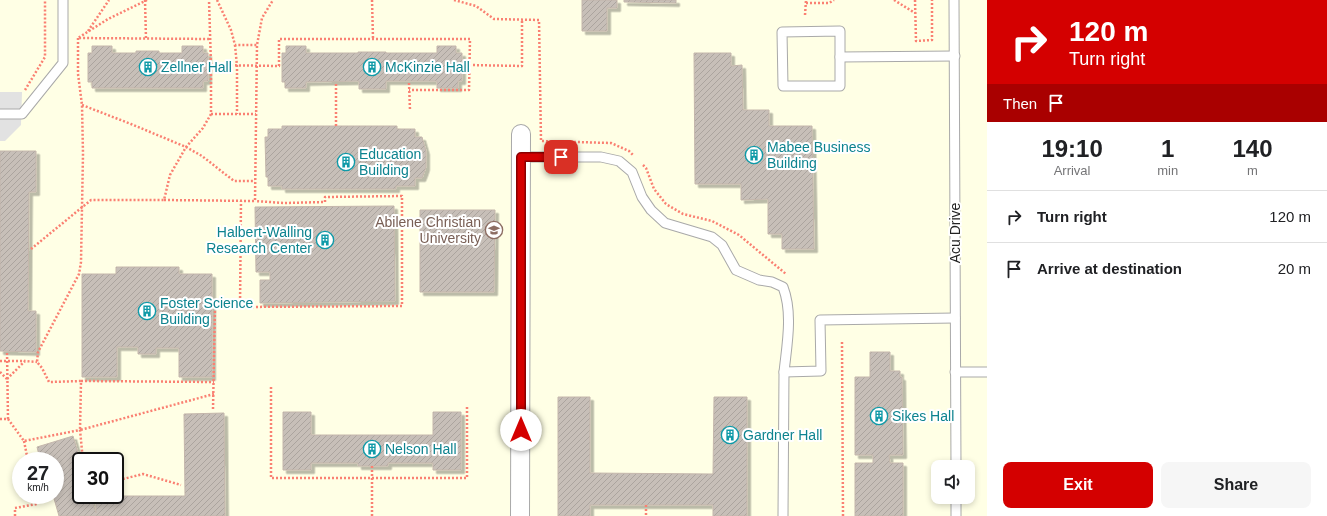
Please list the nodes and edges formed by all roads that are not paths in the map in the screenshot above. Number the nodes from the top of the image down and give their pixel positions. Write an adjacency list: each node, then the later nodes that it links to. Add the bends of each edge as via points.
1 (64, 0): 5 (lane, via 63,63 22,114)
2 (954, 0): 3 (lane, Acu Drive)
3 (955, 56): 4 (lane); 8 (lane, Acu Drive)
4 (840, 57): 4 (lane, via 840,31 782,32 783,86 840,86)
5 (0, 114)
6 (521, 134): 7 (street)
7 (521, 157): 9 (lane, via 601,157 619,161 632,172 642,197 651,210 666,223 712,237 722,245 736,270 783,287 787,298 788,330); 14 (street)
8 (955, 318): 9 (lane, via 820,320 821,371); 10 (lane, Acu Drive)
9 (784, 372): 15 (lane)
10 (955, 372): 11 (lane); 12 (lane, Acu Drive)
11 (987, 372)
12 (956, 460)
13 (956, 504): 16 (lane)
14 (520, 516)
15 (783, 516)
16 (956, 516)

